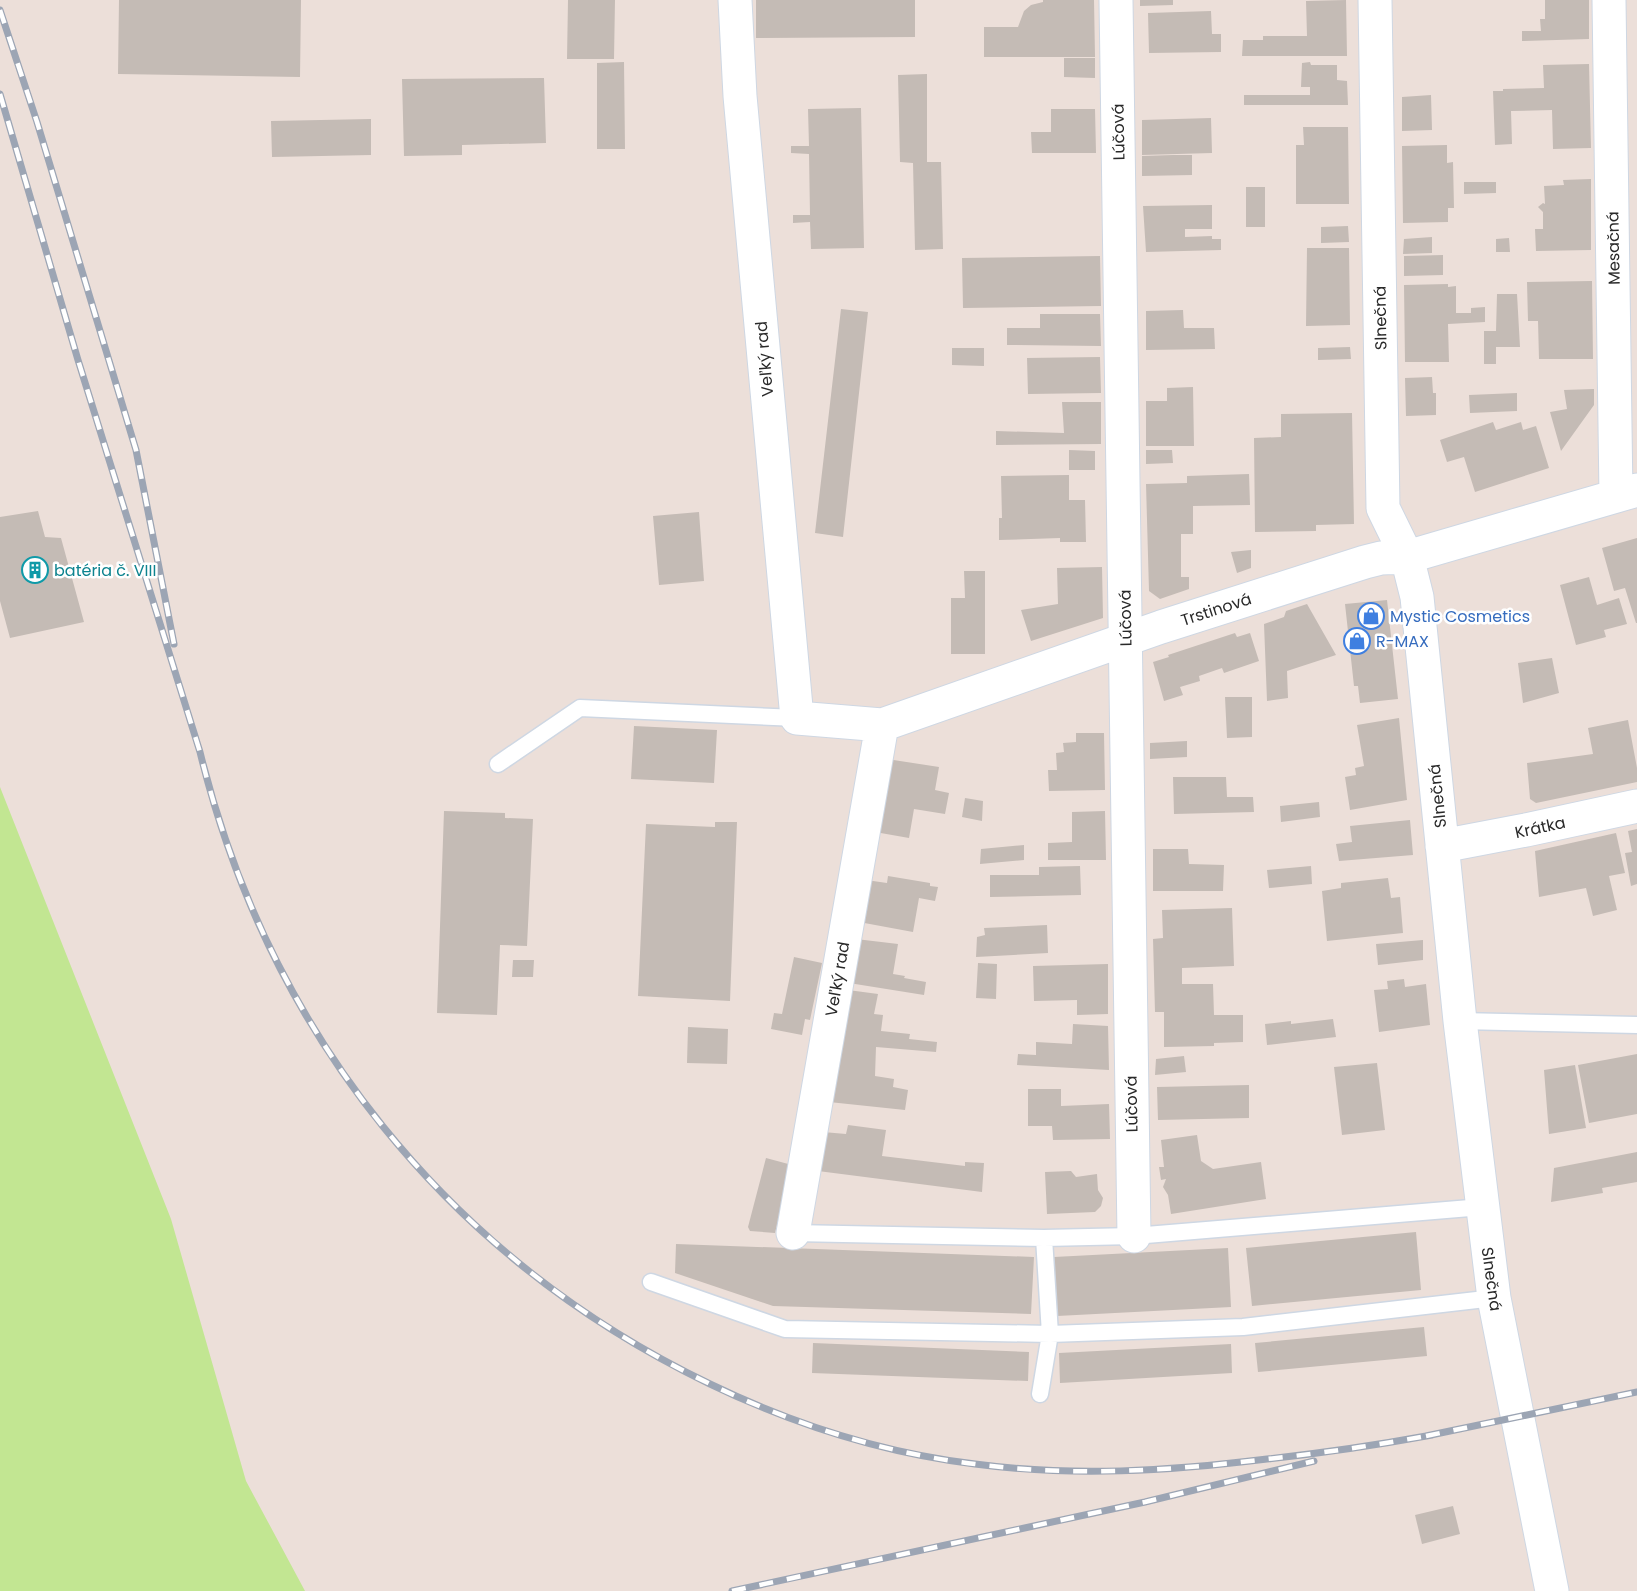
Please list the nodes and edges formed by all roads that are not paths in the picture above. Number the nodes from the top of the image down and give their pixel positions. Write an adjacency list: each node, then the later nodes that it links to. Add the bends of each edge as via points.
1 (735, 0): 8 (street, Veľký rad, via 740,96)
2 (1116, 0): 7 (street, Lúčová)
3 (1375, 0): 6 (street, Slnečná, via 1383,508)
4 (1609, 0): 5 (street, Mesačná)
5 (1627, 493): 6 (street, Trstinová)
6 (1407, 557): 7 (street, Trstinová, via 1365,562); 12 (street, Slnečná, via 1417,597)
7 (1125, 639): 9 (street, Trstinová); 17 (street, Lúčová)
8 (797, 718): 9 (street, Trstinová); 10 (lane, via 580,708)
9 (882, 725): 16 (street, Veľký rad)
10 (498, 764)
11 (1637, 806): 12 (street, Krátka)
12 (1442, 846): 13 (street, Slnečná)
13 (1461, 1021): 14 (lane); 15 (street, Slnečná)
14 (1637, 1024)
15 (1482, 1207): 17 (lane); 20 (street, Slnečná)
16 (793, 1233): 18 (lane)
17 (1134, 1236): 18 (lane)
18 (1044, 1238): 21 (lane)
19 (651, 1282): 21 (lane, via 784,1329)
20 (1494, 1298): 21 (lane, via 1243,1327); 23 (street, Slnečná)
21 (1050, 1334): 22 (lane)
22 (1040, 1394)
23 (1552, 1591)

